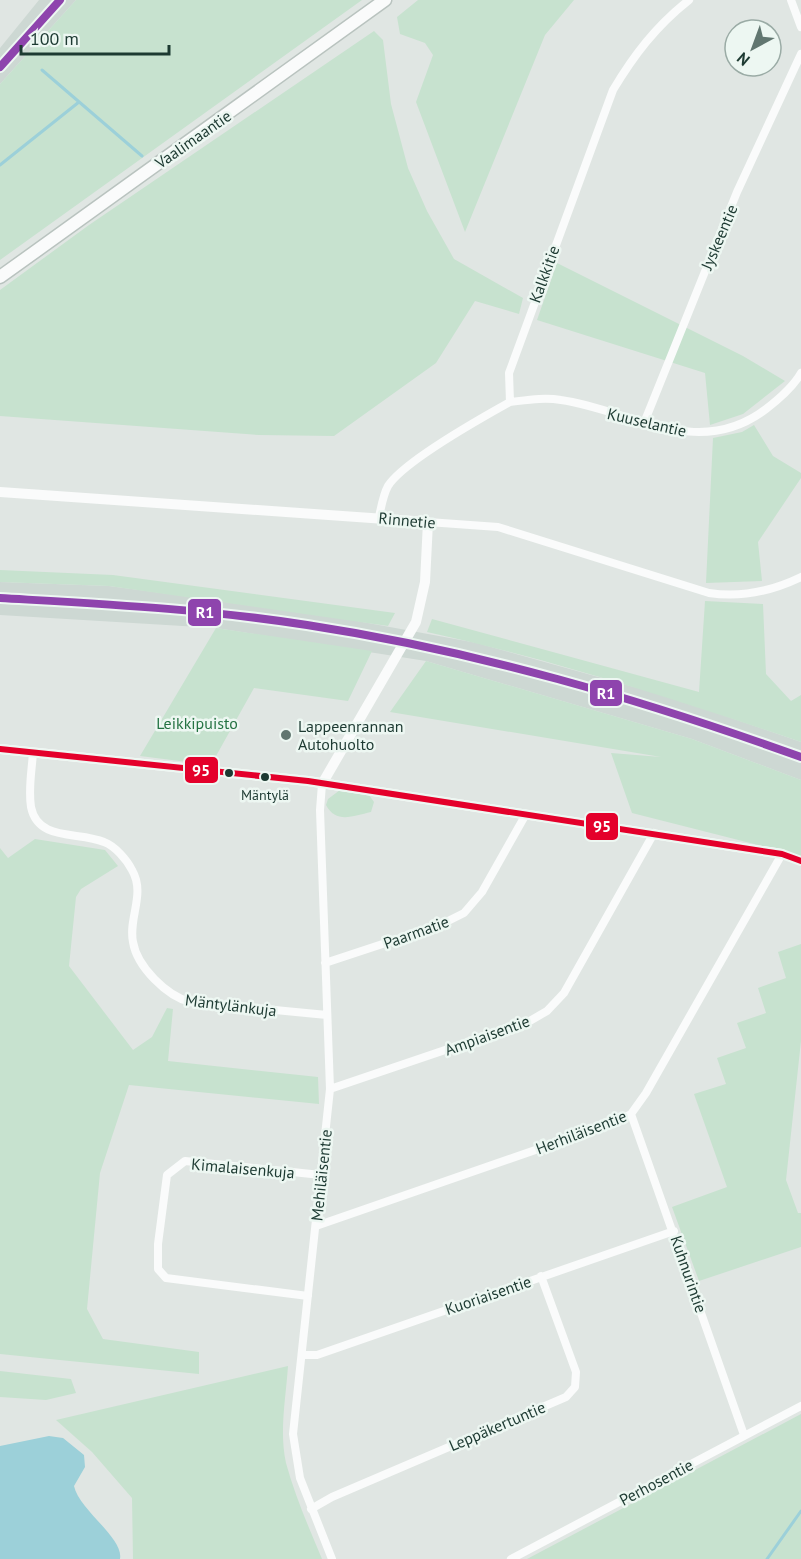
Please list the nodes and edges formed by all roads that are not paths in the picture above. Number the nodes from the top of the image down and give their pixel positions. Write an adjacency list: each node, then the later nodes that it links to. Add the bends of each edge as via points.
1 (386, 0): 6 (main road, Vaalimaantie)
2 (689, 0): 8 (street, Kalkkitie, via 654,31 613,90 509,373)
3 (791, 0): 4 (street)
4 (801, 27)
5 (801, 54): 9 (street, Jyskeentie, via 737,192)
6 (0, 277)
7 (801, 373): 9 (street, Kuuselantie, via 778,400 759,415 734,426 689,433)
8 (510, 402): 9 (street, Kuuselantie, via 561,400); 11 (street, via 405,470 389,486)
9 (644, 423)
10 (0, 492): 11 (street, Rinnetie)
11 (379, 518): 12 (street, Rinnetie)
12 (428, 522): 13 (street, Rinnetie, via 498,527 717,594 745,594 779,587); 16 (street, via 425,582 416,622)
13 (801, 577)
14 (0, 749): 15 (street)
15 (33, 752): 16 (street); 22 (street, Mäntylänkuja, via 30,794 32,810 40,824 51,832 107,843 133,871 139,889 132,941 163,989 190,1002)
16 (322, 784): 17 (street); 21 (street, Mehiläisentie)
17 (526, 814): 18 (street); 21 (street, Paarmatie, via 482,892 464,913 440,925)
18 (654, 833): 19 (street); 23 (street, Ampiaisentie, via 564,993 547,1011 528,1022)
19 (782, 854): 20 (street); 24 (street, Herhiläisentie)
20 (801, 861)
21 (325, 963): 22 (street, Mehiläisentie)
22 (327, 1015): 23 (street, Mehiläisentie)
23 (330, 1089): 25 (street, Mehiläisentie)
24 (631, 1114): 26 (street, Herhiläisentie); 27 (street, Kuhnurintie)
25 (321, 1175): 26 (street, Mehiläisentie); 29 (street, Kimalaisenkuja, via 185,1161 167,1175 158,1244 158,1269 166,1278)
26 (316, 1226): 29 (street, Mehiläisentie)
27 (674, 1231): 28 (street, Kuoriaisentie); 32 (street, Kuhnurintie)
28 (541, 1276): 30 (street, Kuoriaisentie, via 317,1355); 33 (street, Leppäkertuntie, via 576,1372 574,1387 566,1397)
29 (308, 1296): 30 (street, Mehiläisentie)
30 (302, 1355): 33 (street, Mehiläisentie, via 293,1434)
31 (801, 1406): 32 (street, Perhosentie)
32 (744, 1435): 35 (street, Perhosentie)
33 (310, 1509): 34 (street, Mehiläisentie)
34 (332, 1559)
35 (511, 1559)

